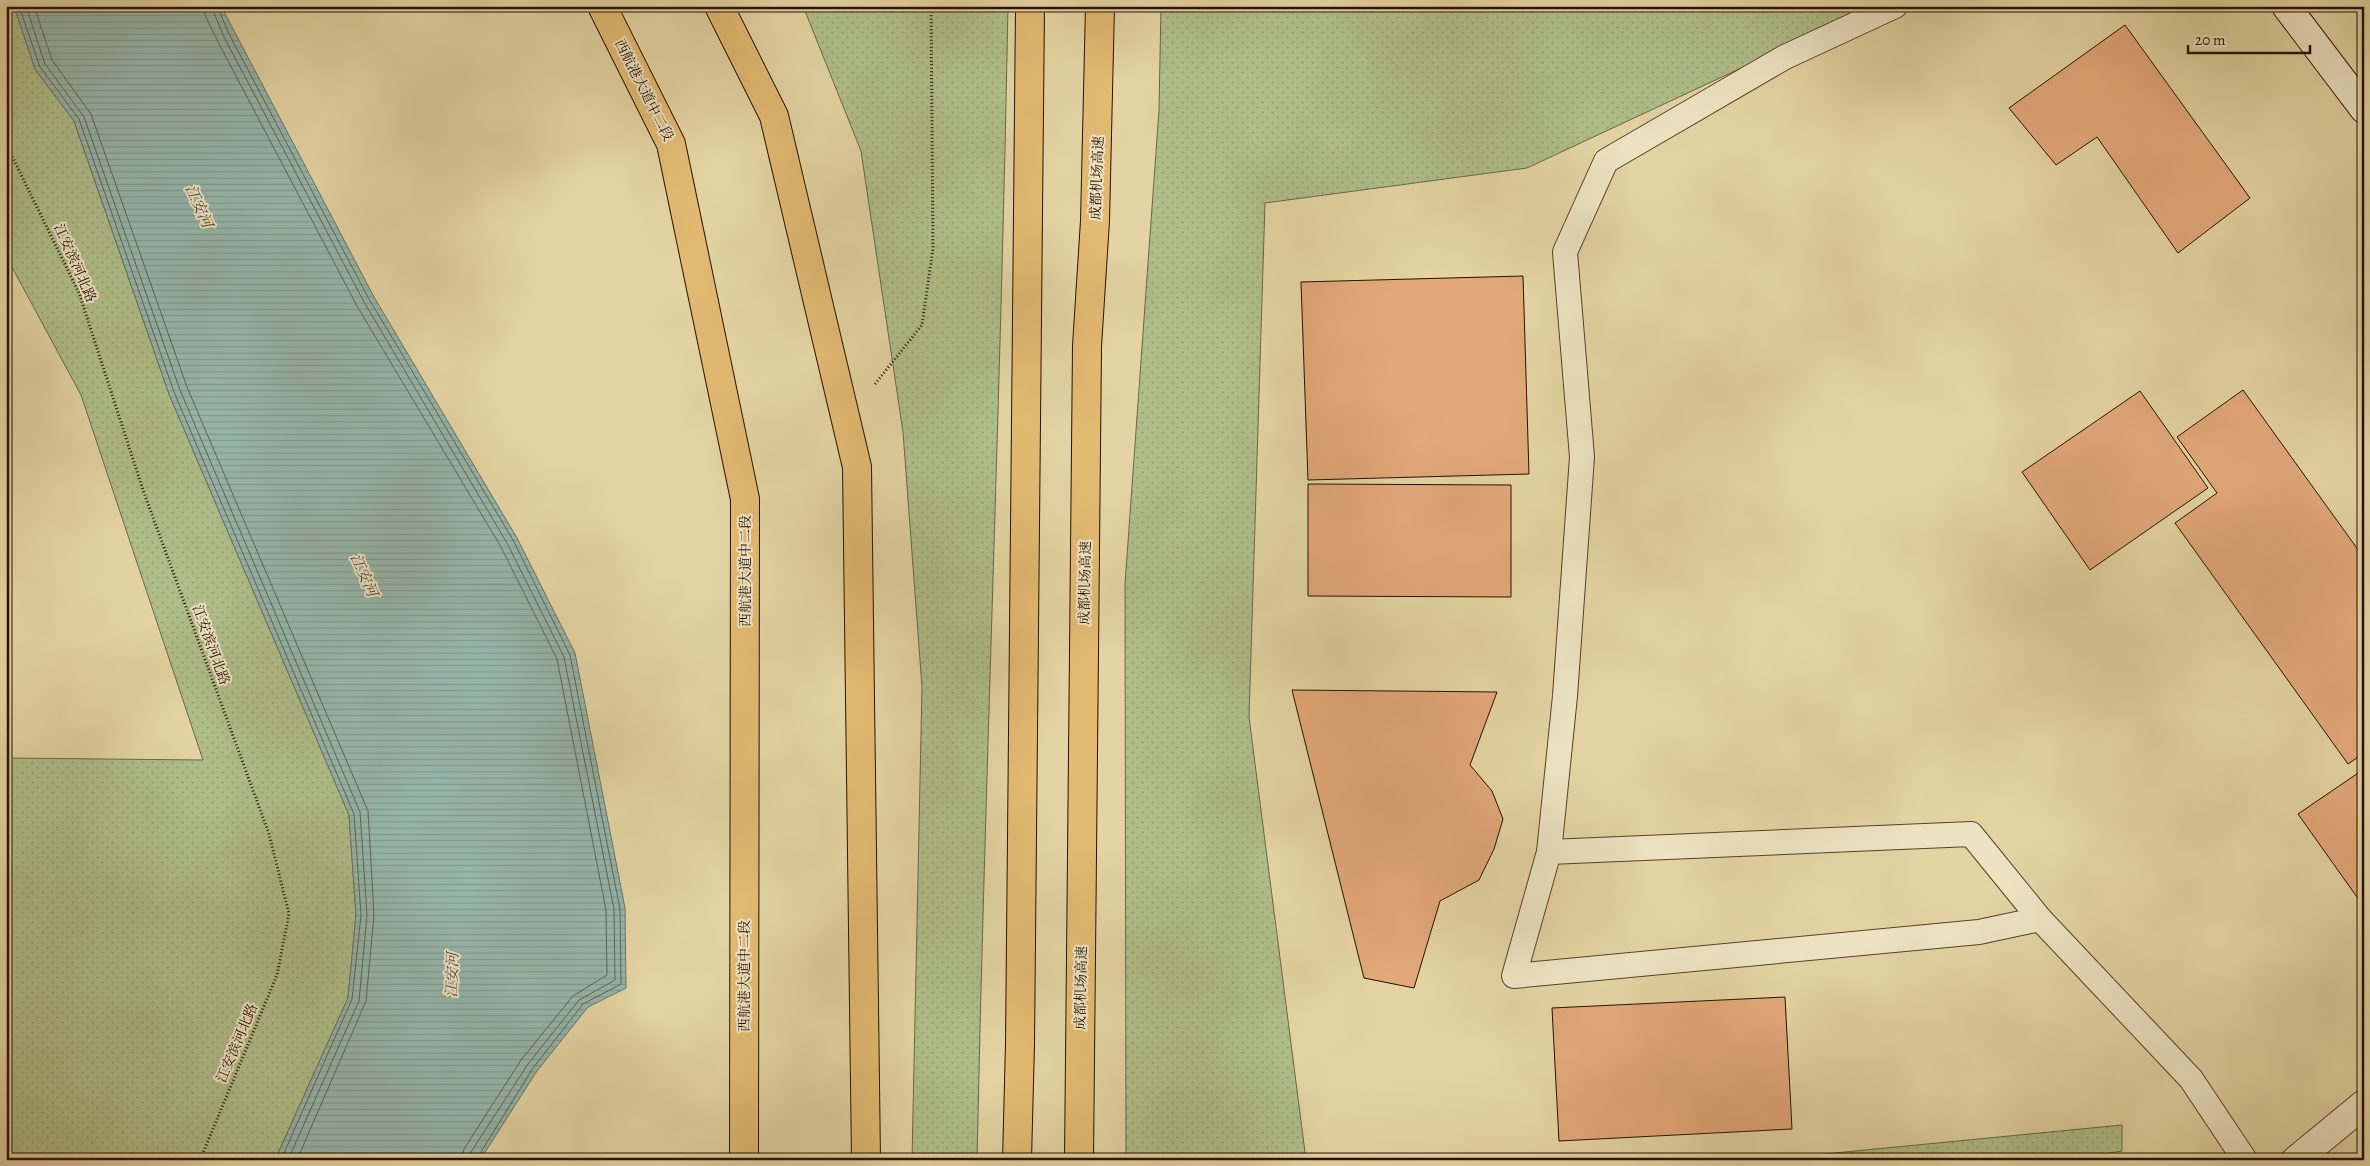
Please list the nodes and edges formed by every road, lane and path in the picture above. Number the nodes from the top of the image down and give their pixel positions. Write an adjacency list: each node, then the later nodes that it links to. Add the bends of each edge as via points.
1 (602, 6): 15 (main road, 西航港大道中二段, via 671,144 745,499)
2 (719, 6): 10 (main road, via 774,116)
3 (931, 6): 10 (path, via 933,248 922,326)
4 (1030, 6): 17 (main road)
5 (1100, 6): 18 (main road, 成都机场高速, via 1096,221 1088,346)
6 (1895, 6): 11 (lane, via 1785,57 1606,161 1565,252 1582,457 1565,696)
7 (2286, 6): 8 (street)
8 (2364, 109)
9 (6, 144): 14 (path, 江安滨河北路, via 79,293 143,490 268,834 289,914 277,975)
10 (846, 420): 16 (main road, via 857,467)
11 (1549, 852): 12 (lane, via 1971,834); 12 (lane, via 1514,976 1979,932)
12 (2040, 919): 19 (lane, via 2191,1079)
13 (2364, 1104): 20 (street)
14 (200, 1160)
15 (744, 1160)
16 (866, 1160)
17 (1017, 1160)
18 (1079, 1160)
19 (2245, 1160)
20 (2296, 1160)

